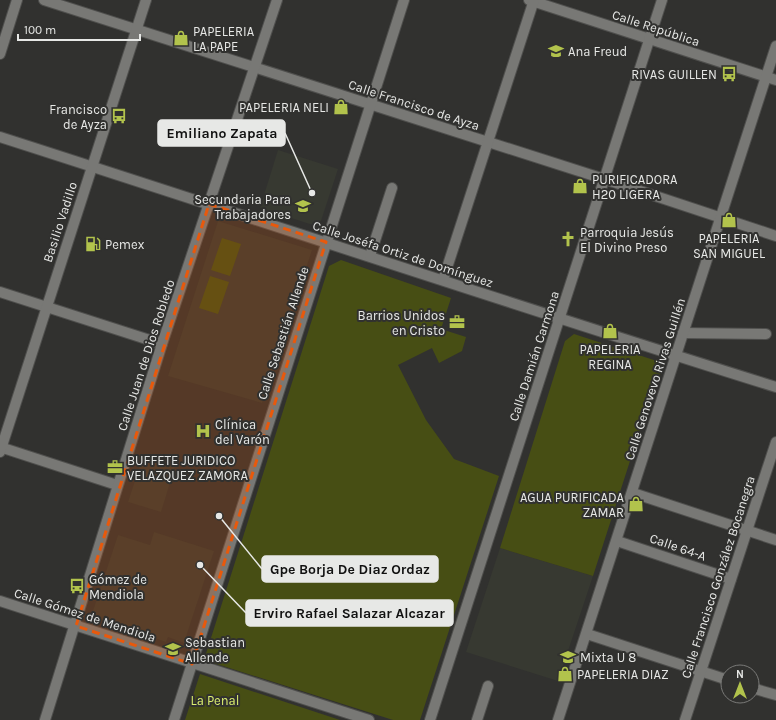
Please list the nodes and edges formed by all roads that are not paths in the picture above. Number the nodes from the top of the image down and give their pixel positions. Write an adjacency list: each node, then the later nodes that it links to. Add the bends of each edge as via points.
1 (17, 0): 11 (street)
2 (44, 0): 8 (street, Calle Francisco de Ayza)
3 (146, 0): 8 (street, Basilio Vadillo)
4 (277, 0): 12 (street, Calle Juan de Dios Robledo)
5 (404, 0): 15 (street, Calle Sebastián Allende)
6 (532, 0): 9 (street, Calle República); 17 (street)
7 (662, 0): 9 (street, Calle Damián Carmona)
8 (136, 30): 12 (street, Calle Francisco de Ayza); 18 (street, Basilio Vadillo)
9 (649, 39): 13 (street, Calle República); 19 (street, Calle Damián Carmona)
10 (776, 46): 13 (street, Calle Genovevo Rivas Guillén)
11 (0, 54)
12 (253, 68): 15 (street, Calle Francisco de Ayza); 21 (street, Calle Juan de Dios Robledo)
13 (766, 77): 14 (street, Calle República); 22 (street, Calle Genovevo Rivas Guillén)
14 (776, 80)
15 (370, 104): 17 (street, Calle Francisco de Ayza); 24 (street, Calle Sebastián Allende)
16 (0, 137): 18 (street, Calle Joséfa Ortiz de Domínguez)
17 (488, 142): 19 (street, Calle Francisco de Ayza); 26 (street)
18 (92, 167): 21 (street, Calle Joséfa Ortiz de Domínguez); 28 (street, Basilio Vadillo)
19 (604, 179): 22 (street, Calle Francisco de Ayza); 29 (street, Calle Damián Carmona)
20 (392, 188): 25 (street)
21 (208, 204): 24 (street, Calle Joséfa Ortiz de Domínguez); 32 (street, Calle Juan de Dios Robledo)
22 (721, 218): 23 (street, Calle Francisco de Ayza); 30 (street, Calle Genovevo Rivas Guillén)
23 (776, 236)
24 (326, 242): 25 (street, Calle Joséfa Ortiz de Domínguez); 46 (street, Calle Sebastián Allende)
25 (370, 256): 26 (street, Calle Joséfa Ortiz de Domínguez)
26 (444, 280): 29 (street, Calle Joséfa Ortiz de Domínguez)
27 (0, 292): 28 (street)
28 (47, 307): 32 (street); 36 (street, Basilio Vadillo)
29 (560, 319): 33 (street, Calle Joséfa Ortiz de Domínguez); 55 (street, Calle Damián Carmona)
30 (684, 333): 31 (street); 33 (street, Calle Genovevo Rivas Guillén)
31 (766, 334)
32 (162, 344): 37 (street, Calle Juan de Dios Robledo)
33 (676, 356): 34 (street, Calle Joséfa Ortiz de Domínguez); 38 (street, Calle Genovevo Rivas Guillén)
34 (776, 387)
35 (776, 442): 39 (street, Calle Francisco González Bocanegra)
36 (0, 449): 37 (street)
37 (118, 485): 44 (street, Calle Juan de Dios Robledo)
38 (633, 493): 39 (street); 41 (street, Calle Genovevo Rivas Guillén)
39 (747, 531): 40 (street); 42 (street, Calle Francisco González Bocanegra)
40 (776, 540)
41 (617, 541): 42 (street, Calle 64-A); 45 (street, Calle Genovevo Rivas Guillén)
42 (731, 579): 47 (street, Calle Francisco González Bocanegra)
43 (0, 601): 44 (street, Calle Gómez de Mendiola)
44 (76, 626): 46 (street, Calle Gómez de Mendiola); 52 (street, Calle Juan de Dios Robledo)
45 (587, 634): 47 (street); 57 (street, Calle Genovevo Rivas Guillén)
46 (192, 664): 53 (street, Calle Sebastián Allende); 54 (street, Calle Gómez de Mendiola)
47 (701, 671): 48 (street); 58 (street, Calle Francisco González Bocanegra)
48 (720, 677)
49 (488, 686): 56 (street)
50 (760, 690): 51 (street)
51 (776, 695)
52 (45, 720)
53 (174, 720)
54 (369, 720)
55 (430, 720)
56 (478, 720)
57 (558, 720)
58 (685, 720)

